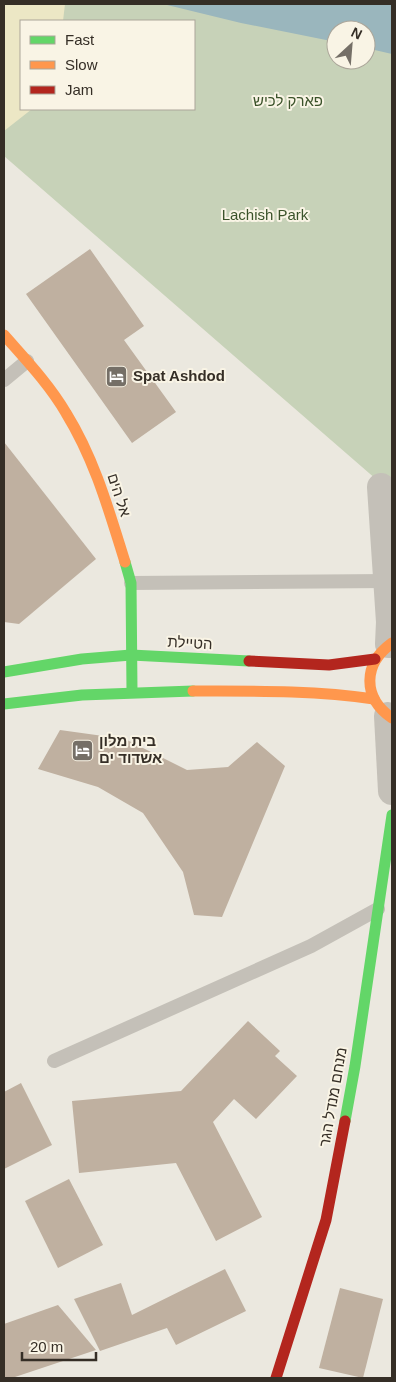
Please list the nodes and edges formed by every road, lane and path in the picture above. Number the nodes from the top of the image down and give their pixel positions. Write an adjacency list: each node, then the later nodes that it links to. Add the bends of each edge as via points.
1 (4, 335): 2 (street, אל הים)
2 (27, 361): 3 (lane); 6 (street, אל הים, via 66,412 88,453 104,492)
3 (4, 380)
4 (381, 487): 5 (street)
5 (389, 558): 6 (lane); 7 (street)
6 (131, 583): 8 (street, אל הים)
7 (386, 649): 8 (street, הטיילת, via 329,665); 12 (street, via 369,678)
8 (131, 655): 9 (street, הטיילת, via 82,659); 10 (street, אל הים)
9 (4, 672)
10 (132, 691): 11 (street); 12 (street, via 342,694)
11 (4, 704)
12 (385, 711): 13 (street)
13 (392, 791)
14 (392, 815): 15 (street, מנחם מנדל הגר)
15 (378, 909): 16 (lane, via 311,946); 17 (street, מנחם מנדל הגר, via 355,1066 326,1220)
16 (54, 1061)
17 (276, 1378)

